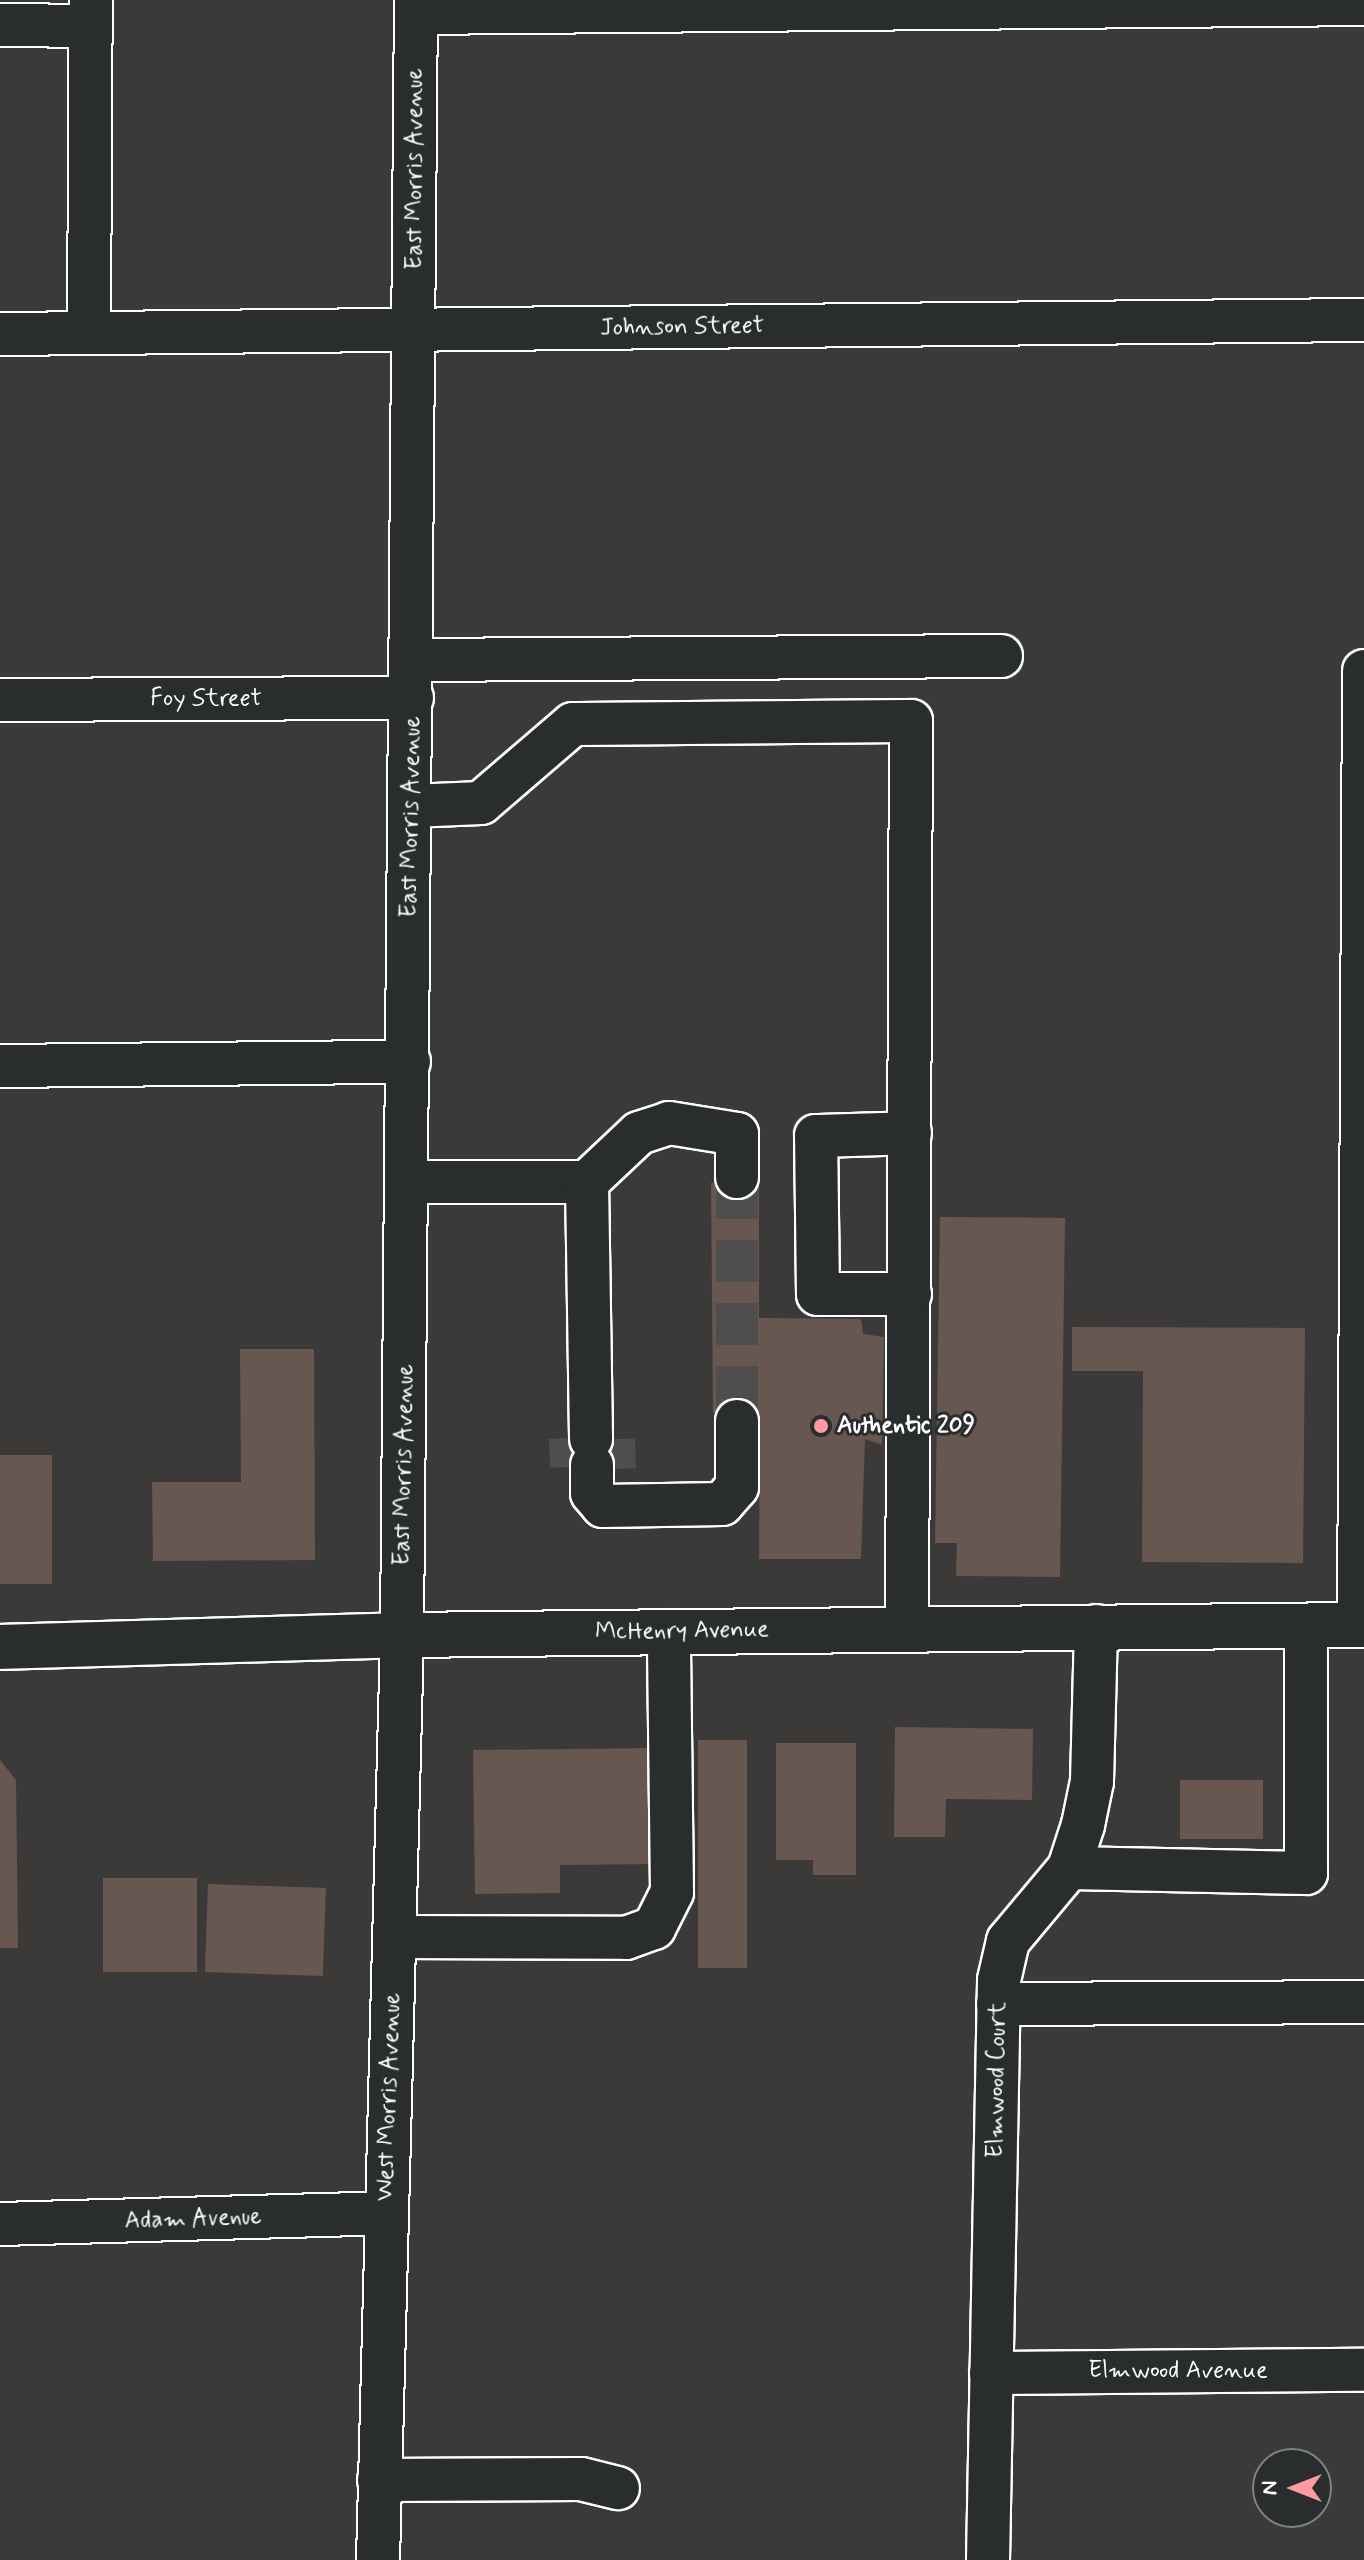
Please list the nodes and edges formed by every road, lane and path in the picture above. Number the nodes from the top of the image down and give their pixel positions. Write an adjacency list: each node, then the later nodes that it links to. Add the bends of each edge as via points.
1 (1364, 4): 2 (street)
2 (416, 6): 6 (street, East Morris Avenue)
3 (91, 13): 4 (street); 7 (street)
4 (0, 25)
5 (1364, 320): 6 (street, Johnson Street)
6 (415, 330): 7 (street, Johnson Street); 11 (street, East Morris Avenue)
7 (89, 333): 8 (street, Johnson Street)
8 (0, 334)
9 (1001, 656): 11 (street, Foy Street)
10 (1364, 671): 21 (street)
11 (412, 679): 12 (street, Foy Street); 13 (street, East Morris Avenue)
12 (0, 700)
13 (411, 806): 14 (street, East Morris Avenue); 16 (street, via 481,803 573,724 911,721)
14 (409, 1062): 15 (street); 18 (street, East Morris Avenue)
15 (0, 1066)
16 (910, 1133): 20 (street); 20 (street, via 816,1136 818,1294)
17 (737, 1177): 19 (street, via 737,1134 669,1123 639,1133)
18 (407, 1182): 19 (street); 28 (street, East Morris Avenue)
19 (587, 1182): 22 (street, via 590,1363 570,1391 603,1506 722,1504 737,1487)
20 (910, 1294): 26 (street)
21 (1362, 1339): 25 (street)
22 (737, 1421)
23 (1096, 1626): 24 (main road, McHenry Avenue); 26 (main road, McHenry Avenue); 30 (street, Elmwood Court, via 1092,1781)
24 (1306, 1626): 25 (main road, McHenry Avenue); 30 (street, via 1306,1873)
25 (1362, 1626)
26 (907, 1628): 27 (main road, McHenry Avenue)
27 (669, 1631): 28 (main road, McHenry Avenue); 31 (street, via 672,1892 654,1928 626,1938)
28 (402, 1635): 29 (main road, McHenry Avenue); 31 (street, West Morris Avenue)
29 (0, 1647)
30 (1069, 1868): 33 (street, Elmwood Court, via 1008,1941)
31 (394, 1937): 34 (street, West Morris Avenue)
32 (1364, 2002): 33 (street)
33 (998, 2004): 37 (street, Elmwood Court)
34 (386, 2213): 35 (street, Adam Avenue); 38 (street, West Morris Avenue)
35 (0, 2224)
36 (1364, 2370): 37 (street, Elmwood Avenue)
37 (991, 2373): 41 (street, Elmwood Court)
38 (379, 2480): 39 (street, via 581,2479); 40 (street, West Morris Avenue)
39 (618, 2488)
40 (378, 2560)
41 (988, 2560)

